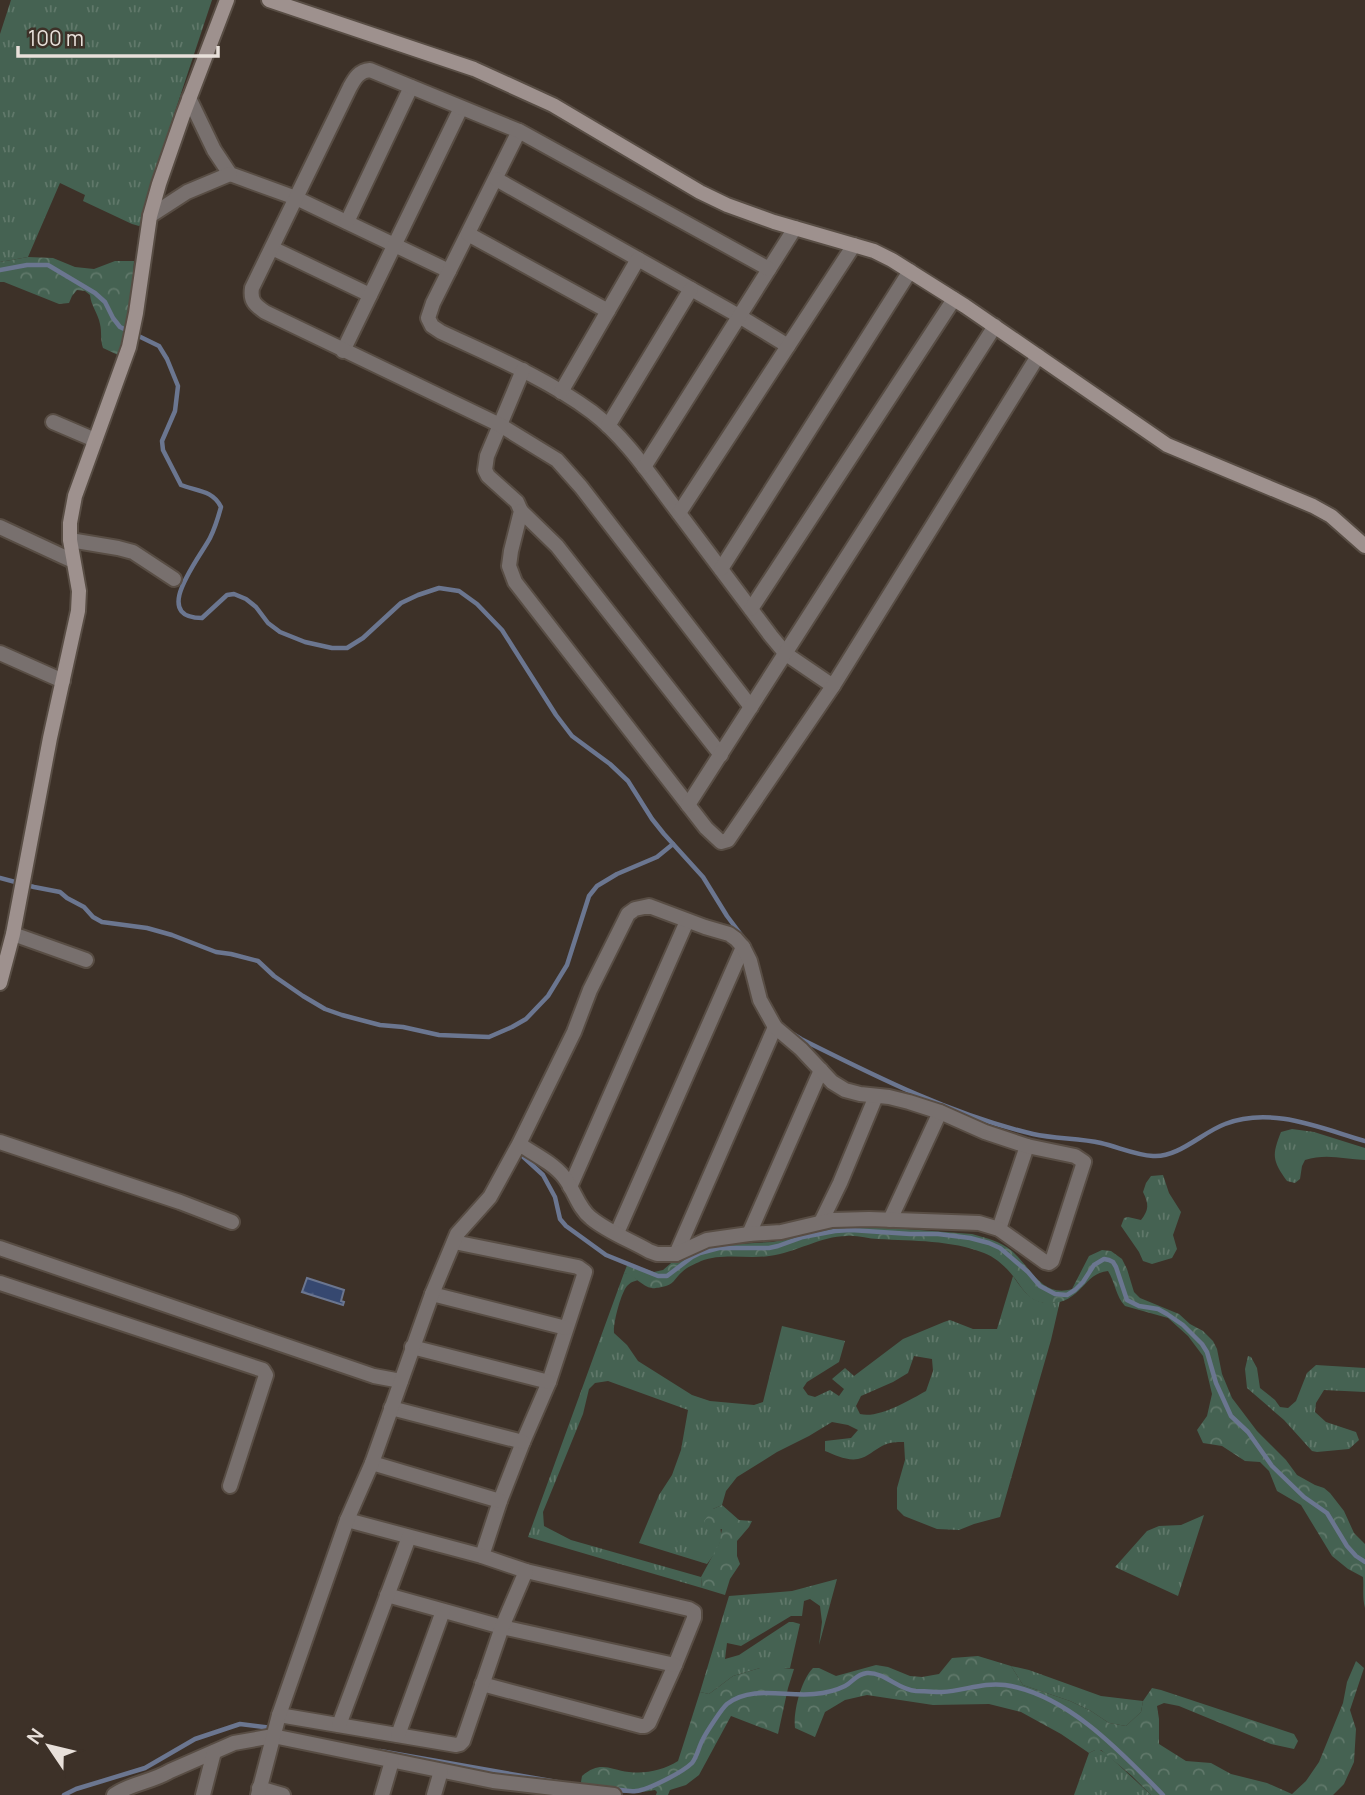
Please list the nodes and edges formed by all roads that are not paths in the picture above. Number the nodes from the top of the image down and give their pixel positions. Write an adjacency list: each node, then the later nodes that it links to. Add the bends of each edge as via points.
1 (227, 0): 4 (street)
2 (269, 0): 12 (street, via 474,69 553,105 700,192)
3 (411, 87): 5 (street); 9 (street, via 370,70 355,78); 11 (street)
4 (189, 98): 7 (street); 10 (street)
5 (461, 107): 6 (street); 14 (street)
6 (519, 131): 8 (street); 18 (street)
7 (230, 174): 9 (street); 10 (street, via 187,192)
8 (496, 179): 13 (street); 17 (street)
9 (296, 198): 11 (street); 16 (street)
10 (150, 216): 35 (street, via 129,347)
11 (347, 222): 14 (street)
12 (795, 228): 15 (street); 18 (street)
13 (468, 234): 19 (street); 24 (street)
14 (395, 244): 19 (street); 22 (street)
15 (854, 245): 20 (street); 27 (street)
16 (272, 248): 22 (street); 28 (street, via 252,288 256,305)
17 (638, 259): 21 (street); 24 (street)
18 (769, 268): 25 (street)
19 (449, 271): 30 (street, via 428,318 432,326)
20 (910, 271): 23 (street); 43 (street)
21 (691, 289): 25 (street); 34 (street)
22 (370, 295): 28 (street)
23 (954, 299): 26 (street); 45 (street)
24 (608, 311): 31 (street)
25 (739, 316): 27 (street); 36 (street)
26 (995, 327): 29 (street); 47 (street)
27 (788, 346): 38 (street)
28 (343, 351): 33 (street)
29 (1038, 356): 41 (street, via 1167,445 1313,506); 49 (street)
30 (523, 370): 31 (street); 33 (street)
31 (561, 392): 34 (street)
32 (53, 422): 35 (street)
33 (500, 425): 37 (street, via 485,470); 50 (street, via 569,473)
34 (608, 426): 36 (street)
35 (95, 440): 40 (street, via 75,496)
36 (644, 467): 38 (street)
37 (521, 511): 51 (street, via 557,546); 52 (street, via 509,566 515,582)
38 (679, 513): 43 (street)
39 (0, 527): 42 (street)
40 (70, 540): 42 (street); 44 (street, via 133,552)
41 (1365, 546)
42 (73, 561): 48 (street, via 79,601)
43 (721, 569): 45 (street)
44 (174, 579)
45 (751, 609): 47 (street)
46 (0, 653): 48 (street)
47 (786, 654): 49 (street); 50 (street)
48 (63, 681): 54 (street)
49 (833, 686): 52 (street, via 728,840 714,837)
50 (751, 707): 51 (street)
51 (721, 755): 52 (street)
52 (688, 805)
53 (687, 921): 55 (street, via 729,934); 64 (street, via 649,906 628,914); 66 (street)
54 (13, 934): 56 (street); 57 (street)
55 (743, 947): 59 (street, via 760,1000); 71 (street)
56 (3, 960): 58 (street)
57 (86, 960)
58 (0, 983)
59 (775, 1027): 60 (street); 75 (street)
60 (821, 1070): 61 (street, via 845,1090); 72 (street)
61 (876, 1096): 62 (street); 69 (street)
62 (940, 1112): 65 (street); 67 (street)
63 (0, 1142): 68 (street)
64 (519, 1144): 66 (street, via 557,1171); 73 (street, via 490,1197)
65 (1027, 1146): 70 (street); 70 (street, via 1084,1162 1052,1261 1045,1262)
66 (570, 1187): 71 (street, via 590,1217)
67 (890, 1220): 69 (street); 70 (street, via 979,1223)
68 (232, 1222)
69 (821, 1222): 72 (street)
70 (999, 1229)
71 (617, 1233): 75 (street, via 657,1254)
72 (749, 1234): 75 (street, via 707,1240)
73 (454, 1242): 77 (street); 78 (street, via 584,1270)
74 (0, 1248): 80 (street, via 374,1376)
75 (676, 1254)
76 (0, 1283): 85 (street, via 263,1370 266,1375)
77 (432, 1294): 78 (street); 79 (street)
78 (566, 1328): 81 (street)
79 (412, 1348): 80 (street); 81 (street)
80 (401, 1381): 82 (street)
81 (549, 1382): 83 (street)
82 (391, 1408): 83 (street); 84 (street)
83 (523, 1442): 86 (street)
84 (372, 1464): 86 (street); 87 (street)
85 (230, 1486)
86 (500, 1501): 89 (street)
87 (348, 1520): 88 (street); 96 (street)
88 (409, 1537): 89 (street); 91 (street)
89 (482, 1556): 90 (street)
90 (526, 1571): 93 (street); 94 (street, via 692,1610 694,1618)
91 (387, 1595): 92 (street); 97 (street)
92 (443, 1611): 93 (street); 98 (street)
93 (502, 1627): 94 (street); 95 (street)
94 (675, 1665): 95 (street, via 649,1723 643,1726)
95 (482, 1684): 98 (street, via 460,1744)
96 (276, 1725): 97 (street); 99 (street); 100 (street); 105 (street)
97 (339, 1725): 98 (street)
98 (398, 1735)
99 (214, 1752): 102 (street); 108 (street)
100 (392, 1761): 101 (street); 110 (street)
101 (441, 1772): 103 (street); 111 (street)
102 (160, 1777): 106 (street); 107 (street)
103 (491, 1788): 104 (street)
104 (546, 1791): 112 (street)
105 (258, 1792): 109 (street)
106 (114, 1795)
107 (154, 1795)
108 (203, 1795)
109 (284, 1795)
110 (382, 1795)
111 (434, 1795)
112 (598, 1795): 113 (street)
113 (614, 1795)

